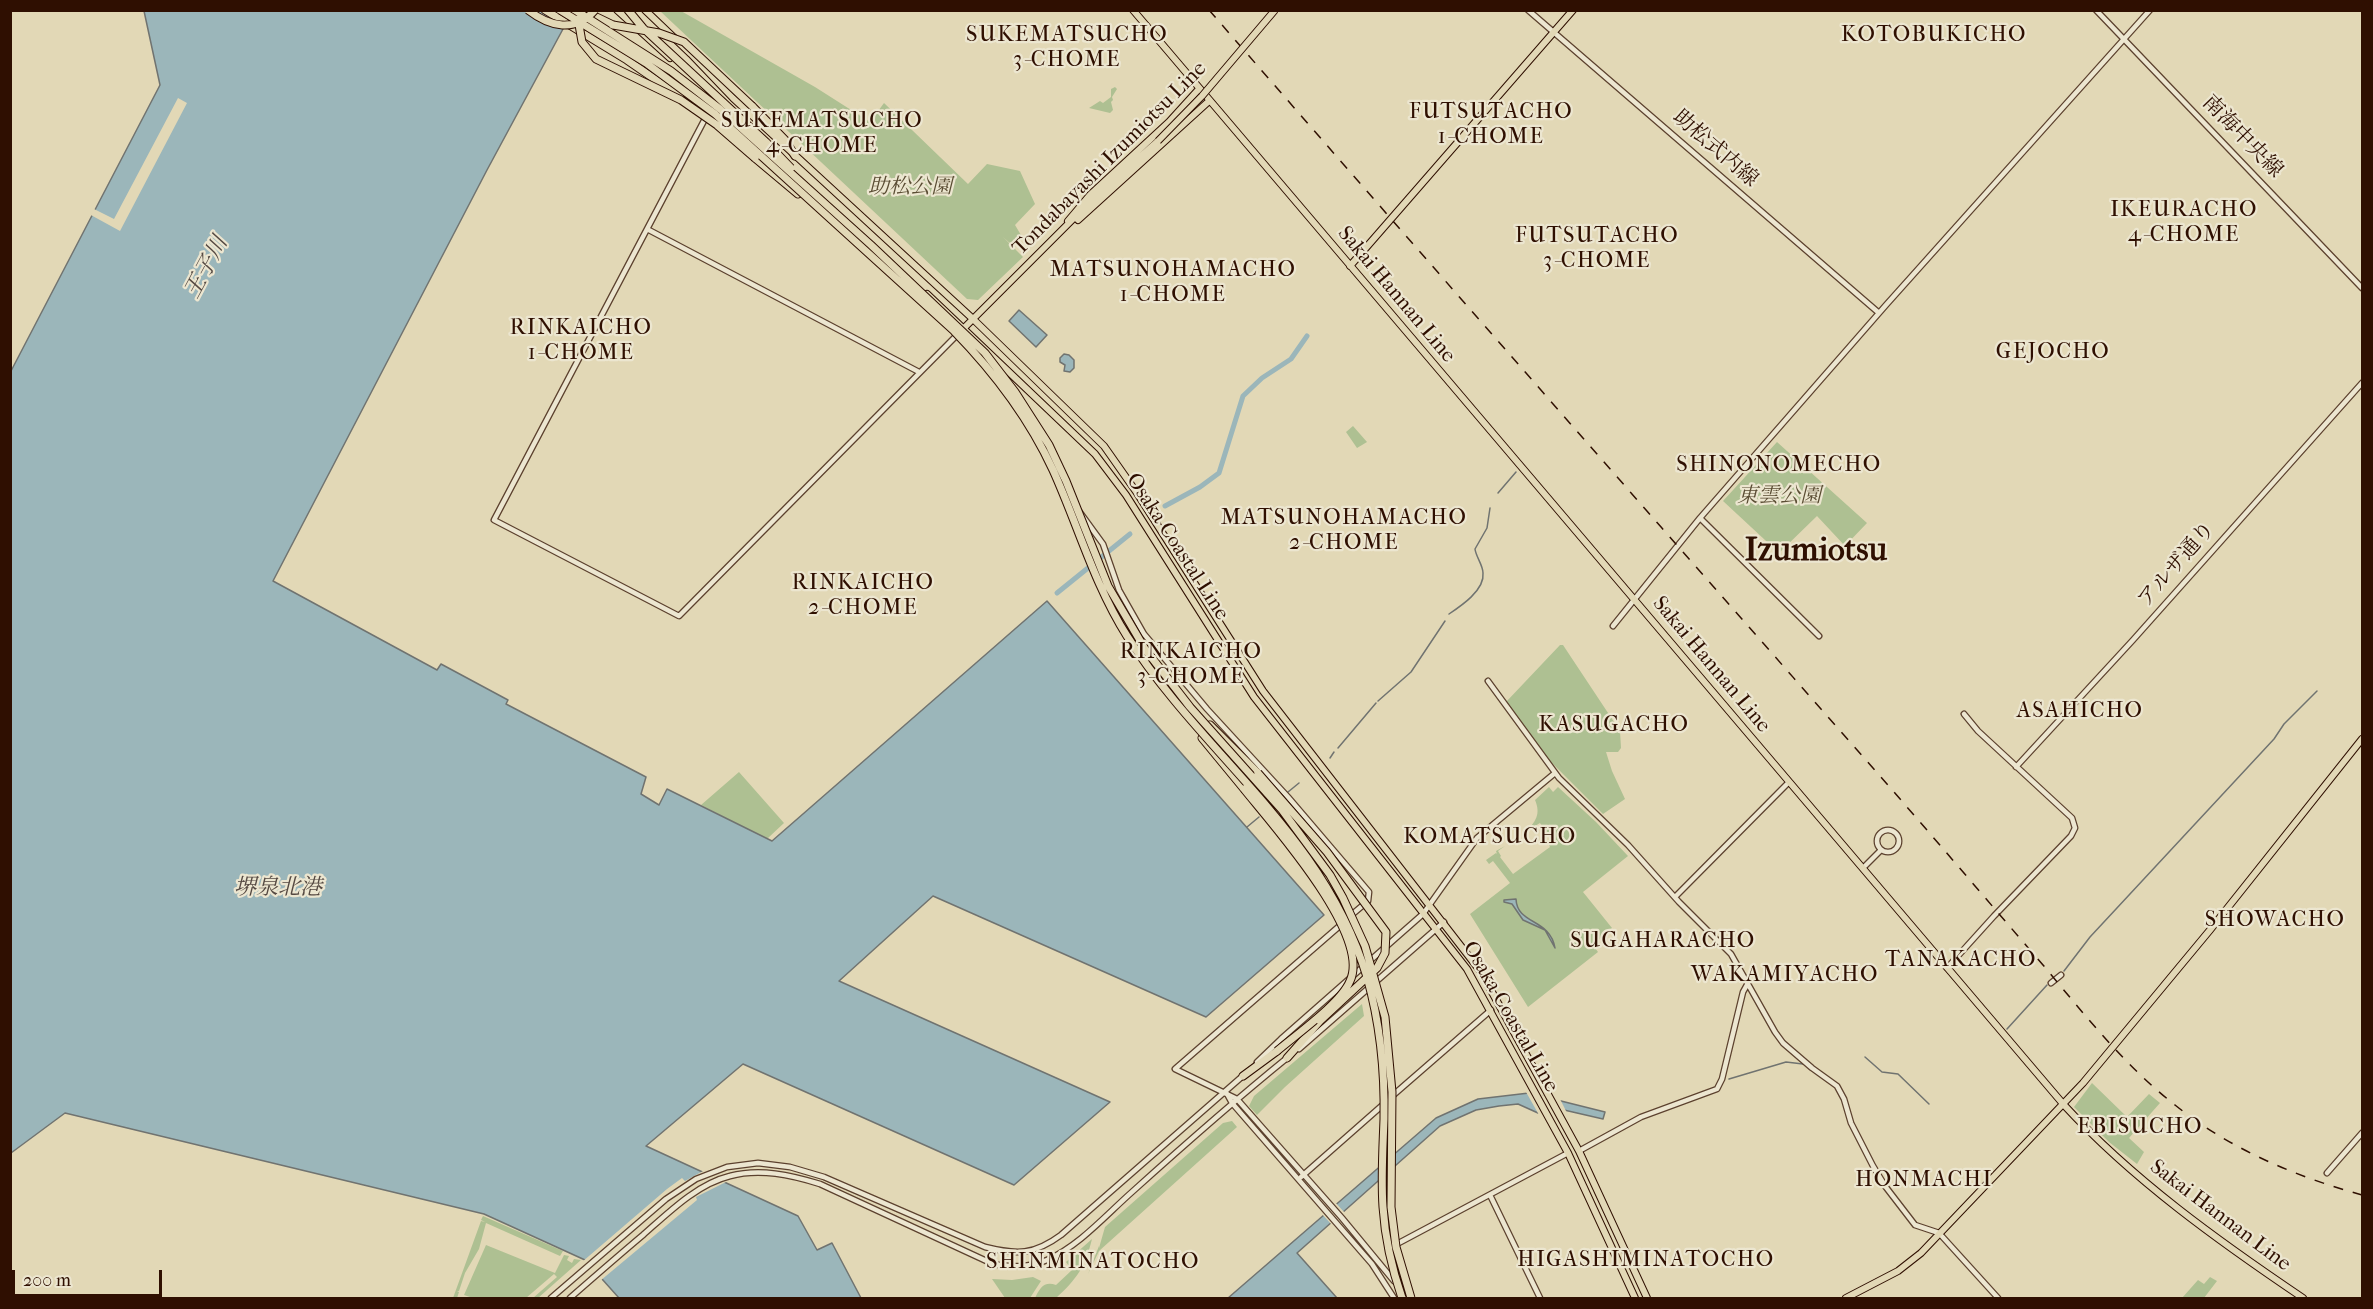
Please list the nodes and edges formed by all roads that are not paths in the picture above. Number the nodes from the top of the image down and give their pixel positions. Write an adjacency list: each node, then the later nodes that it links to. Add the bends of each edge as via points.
1 (528, 10): 6 (highway, bridge, via 546,22 564,26 582,22)
2 (545, 10): 21 (highway, bridge)
3 (560, 10): 24 (highway, bridge, via 691,95)
4 (575, 10): 27 (highway, bridge, via 695,89)
5 (581, 10): 22 (highway, bridge, via 613,25 668,35 684,42 752,106); 24 (highway, bridge, via 580,35 596,59 704,115)
6 (595, 10)
7 (617, 10): 19 (main road, Osaka Coastal Line)
8 (628, 10): 27 (highway, bridge)
9 (645, 10): 22 (main road, Osaka Coastal Line)
10 (1133, 10): 18 (main road, Sakai Hannan Line)
11 (1275, 10): 26 (main road, Tondabayashi Izumiotsu Line, bridge, via 1202,96)
12 (1528, 10): 16 (street, 助松式内線)
13 (1573, 10): 16 (main road)
14 (2096, 10): 17 (street, 南海中央線)
15 (2150, 10): 17 (street)
16 (1554, 32): 28 (main road); 30 (street, 助松式内線)
17 (2124, 40): 29 (street, 南海中央線); 30 (street)
18 (1200, 89): 20 (main road, Sakai Hannan Line); 26 (main road, via 1112,172)
19 (716, 100): 21 (street); 23 (main road, Osaka Coastal Line)
20 (1209, 101): 26 (main road, via 1069,228); 28 (main road, Sakai Hannan Line)
21 (707, 115): 23 (main road, via 809,196); 25 (street)
22 (795, 156): 31 (main road, Osaka Coastal Line)
23 (830, 204): 32 (main road, Osaka Coastal Line)
24 (831, 219): 40 (highway, bridge, via 954,332 1009,396 1052,468 1113,612)
25 (647, 229): 33 (street); 33 (street, via 494,520 679,616)
26 (1063, 229): 31 (main road, Tondabayashi Izumiotsu Line)
27 (871, 245): 42 (highway, bridge, via 973,340 1015,392 1058,464 1119,608)
28 (1350, 266): 37 (main road, Sakai Hannan Line)
29 (2362, 288)
30 (1879, 312): 36 (street)
31 (973, 319): 32 (main road, Tondabayashi Izumiotsu Line); 51 (main road, Osaka Coastal Line, via 1104,446 1263,691)
32 (964, 328): 33 (street); 52 (main road, Osaka Coastal Line, via 1095,454 1126,495 1254,697)
33 (919, 372)
34 (2362, 383): 45 (street, アルザ通り)
35 (1057, 486): 62 (street, via 1082,514 1104,549 1119,590 1144,634 1283,791 1369,897 1175,1069)
36 (1700, 518): 37 (street); 39 (street)
37 (1634, 600): 38 (street); 47 (main road, Sakai Hannan Line)
38 (1613, 626)
39 (1819, 636)
40 (1155, 677): 61 (highway, bridge, via 1311,873 1330,903 1350,948 1353,971 1339,997); 78 (highway, bridge, via 1308,857 1337,903 1358,951 1381,1044 1383,1208 1389,1252)
41 (1488, 681): 46 (street)
42 (1190, 707): 60 (highway, bridge, via 1301,819 1386,932 1385,953 1377,968); 79 (highway, bridge, via 1315,852 1343,898 1365,946 1380,992 1389,1043 1391,1207 1396,1247)
43 (1964, 714): 45 (street)
44 (2362, 739): 65 (main road)
45 (2016, 767): 55 (street, via 2072,818 2074,831)
46 (1555, 773): 50 (street); 51 (street, via 1477,838)
47 (1789, 782): 49 (main road, Sakai Hannan Line); 50 (street)
48 (1881, 850): 48 (street, via 1877,844 1879,835 1887,830 1894,832 1899,842 1896,848 1891,852); 49 (street)
49 (1863, 868): 55 (main road, Sakai Hannan Line)
50 (1675, 897): 57 (street, via 1731,954)
51 (1431, 906): 52 (street); 53 (main road, Osaka Coastal Line)
52 (1423, 914): 54 (main road, Osaka Coastal Line); 61 (street)
53 (1444, 922): 54 (street); 67 (main road, Osaka Coastal Line, via 1481,972)
54 (1436, 929): 59 (main road, Osaka Coastal Line, via 1467,969); 60 (street)
55 (1947, 968): 65 (main road, Sakai Hannan Line)
56 (2061, 975): 58 (street)
57 (1748, 982): 67 (street, via 1717,1089 1641,1117); 72 (street, via 1783,1042 1837,1086 1851,1123 1885,1186 1915,1225)
58 (2051, 983)
59 (1491, 1010): 68 (main road, Osaka Coastal Line); 70 (street)
60 (1287, 1058): 63 (street)
61 (1243, 1076): 62 (street)
62 (1226, 1091): 63 (street); 64 (street); 75 (street, via 1061,1235 1033,1251 985,1247 824,1177 758,1162 727,1167 696,1179 666,1199)
63 (1238, 1099): 64 (street); 70 (street)
64 (1232, 1103): 70 (street); 76 (street, via 1079,1239 1049,1259 1027,1266 983,1260 820,1184 758,1172 729,1176 702,1188)
65 (2064, 1105): 72 (main road); 85 (main road, Sakai Hannan Line, via 2148,1183)
66 (2362, 1132): 69 (street)
67 (1579, 1151): 82 (main road, Osaka Coastal Line)
68 (1569, 1153): 71 (street); 81 (main road, Osaka Coastal Line)
69 (2327, 1173)
70 (1301, 1177): 73 (street); 74 (street)
71 (1490, 1195): 73 (street); 80 (street)
72 (1939, 1233): 83 (main road, via 1907,1265); 84 (street)
73 (1377, 1259): 74 (street); 78 (street)
74 (1372, 1264): 77 (street)
75 (551, 1299)
76 (570, 1299)
77 (1394, 1299)
78 (1404, 1299)
79 (1411, 1299)
80 (1540, 1299)
81 (1635, 1299)
82 (1647, 1299)
83 (1846, 1299)
84 (1998, 1299)
85 (2303, 1299)

